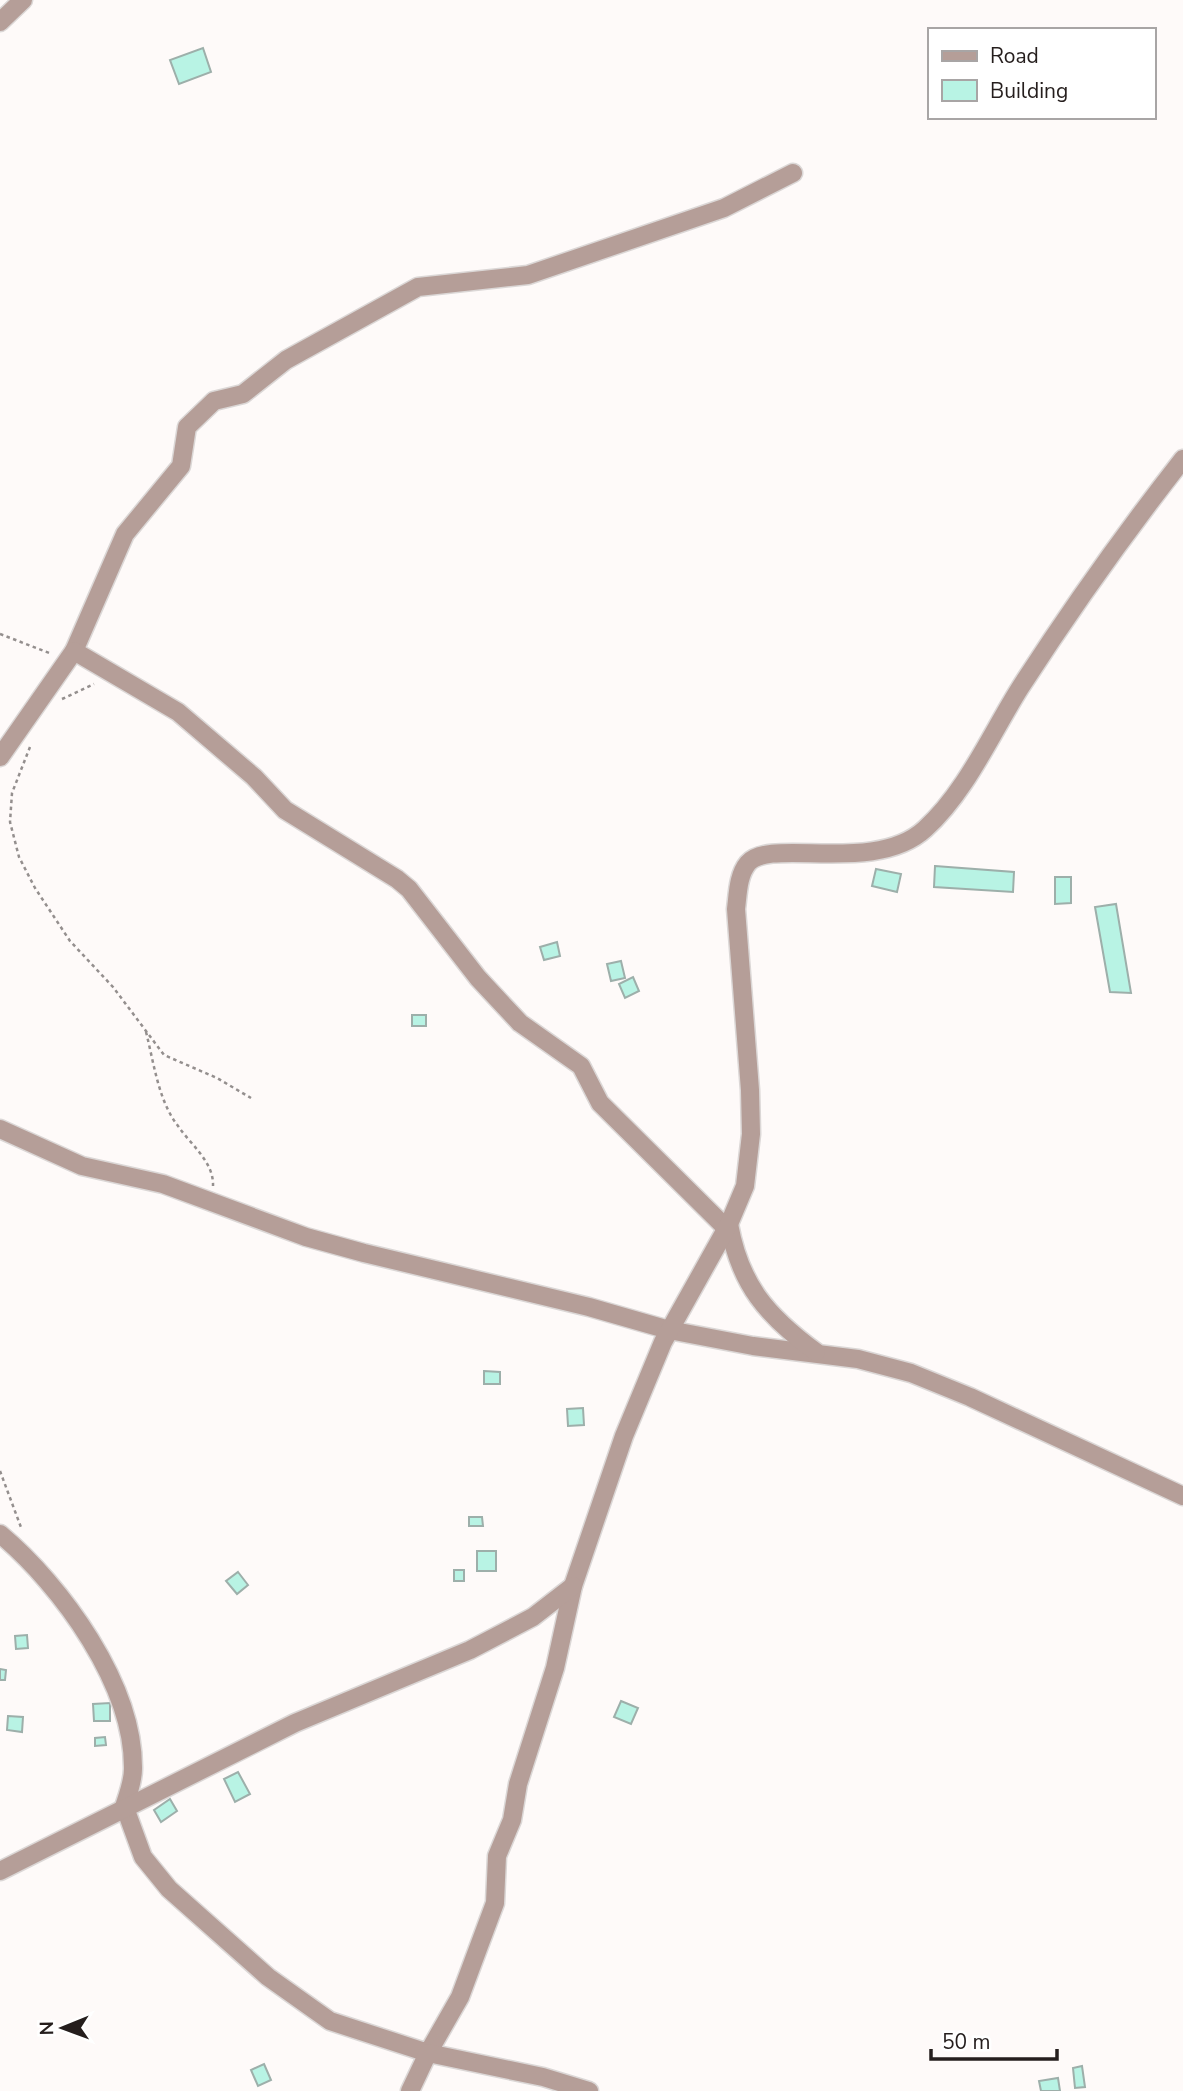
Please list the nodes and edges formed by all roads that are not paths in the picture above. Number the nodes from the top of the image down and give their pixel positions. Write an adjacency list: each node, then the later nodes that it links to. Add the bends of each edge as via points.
1 (23, 0): 2 (street)
2 (0, 22)
3 (793, 173): 5 (street, via 724,208 528,275 418,287 286,360 243,394 214,401 187,427 181,466 125,534)
4 (1183, 458): 8 (street, via 1079,599 960,786 928,827 909,842 881,852 785,852 749,862 736,909 751,1134 747,1178)
5 (71, 655): 6 (street); 8 (street, via 110,669 178,712 285,810 397,879 520,1023 581,1066 600,1103)
6 (0, 757)
7 (0, 1129): 9 (street, via 82,1166 163,1184 306,1237)
8 (727, 1226): 9 (street); 10 (street, via 748,1285 780,1322)
9 (669, 1330): 10 (street); 13 (street, via 624,1436)
10 (816, 1352): 11 (street, via 883,1364 940,1384)
11 (1183, 1496)
12 (0, 1534): 14 (street, via 62,1598 94,1647 125,1717 133,1771)
13 (573, 1586): 14 (street, via 533,1617 470,1650 295,1723); 16 (street, via 555,1668 512,1820 497,1856 495,1903 460,1997)
14 (123, 1811): 15 (street); 16 (street, via 143,1857 169,1889 268,1976 330,2021)
15 (0, 1871)
16 (428, 2053): 17 (street); 18 (street)
17 (410, 2091)
18 (589, 2091)

